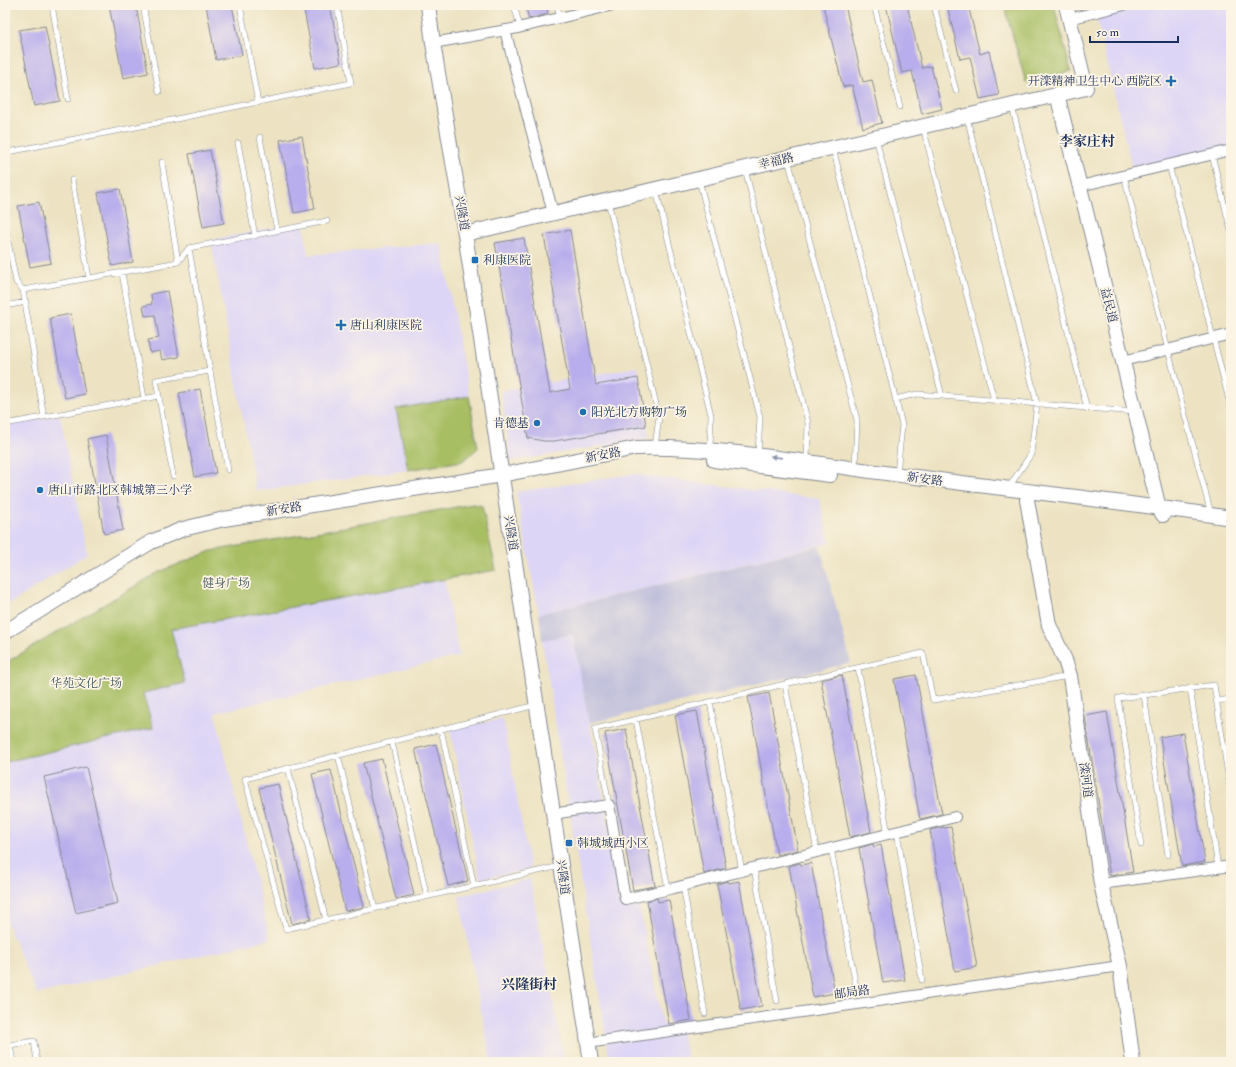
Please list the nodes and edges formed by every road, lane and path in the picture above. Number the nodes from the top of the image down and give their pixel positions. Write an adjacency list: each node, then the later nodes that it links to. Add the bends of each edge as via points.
1 (9, 5): 13 (lane)
2 (52, 5): 23 (lane)
3 (143, 5): 21 (lane)
4 (240, 5): 24 (lane)
5 (337, 5): 24 (lane, via 351,83)
6 (428, 5): 19 (main road, 兴隆道)
7 (514, 5): 17 (lane)
8 (557, 5): 16 (lane)
9 (613, 5): 14 (street)
10 (874, 5): 26 (lane)
11 (934, 5): 20 (lane)
12 (1124, 5): 15 (street)
13 (5, 6)
14 (585, 8): 16 (street)
15 (1068, 12): 22 (main road, 幸福路, via 1086,88)
16 (560, 18): 17 (street)
17 (520, 27): 18 (street)
18 (505, 30): 19 (street); 46 (street)
19 (433, 43): 51 (main road, 兴隆道)
20 (956, 91)
21 (159, 92)
22 (1057, 94): 25 (main road, 幸福路); 43 (main road, 益民道)
23 (68, 99)
24 (258, 103): 29 (lane, via 8,152)
25 (1012, 105): 27 (main road, 幸福路); 72 (lane)
26 (900, 107)
27 (967, 116): 28 (main road, 幸福路); 70 (lane)
28 (923, 126): 31 (main road, 幸福路); 69 (lane)
29 (5, 135)
30 (260, 137): 49 (lane)
31 (876, 137): 33 (main road, 幸福路); 66 (lane)
32 (238, 143): 52 (lane)
33 (832, 147): 36 (main road, 幸福路); 68 (lane)
34 (1231, 150): 35 (street)
35 (1212, 155): 38 (street); 50 (lane)
36 (788, 158): 39 (main road, 幸福路); 80 (lane, via 858,420)
37 (162, 162): 54 (lane)
38 (1169, 165): 40 (street); 61 (lane)
39 (744, 168): 41 (main road, 幸福路); 79 (lane, via 808,423)
40 (1124, 176): 43 (street); 62 (lane)
41 (699, 179): 44 (main road, 幸福路); 78 (lane, via 760,417)
42 (72, 180): 56 (lane)
43 (1080, 186): 63 (main road, 益民道)
44 (656, 189): 45 (main road, 幸福路); 77 (lane, via 711,415)
45 (608, 200): 46 (main road, 幸福路); 76 (lane, via 659,417)
46 (553, 213): 51 (main road, 幸福路)
47 (327, 221): 49 (lane)
48 (5, 226): 57 (lane, via 16,282)
49 (277, 231): 52 (lane)
50 (1231, 231)
51 (465, 234): 84 (main road, 兴隆道)
52 (255, 236): 53 (lane)
53 (189, 248): 54 (lane); 64 (lane)
54 (178, 262): 55 (lane)
55 (122, 273): 56 (lane); 67 (lane)
56 (89, 278): 57 (lane)
57 (23, 290): 58 (lane)
58 (26, 302): 59 (lane); 74 (lane)
59 (5, 306)
60 (1231, 334): 61 (street)
61 (1213, 339): 62 (street); 71 (lane)
62 (1168, 350): 63 (street); 88 (lane)
63 (1123, 361): 73 (main road, 益民道)
64 (210, 371): 65 (lane, via 156,380); 81 (lane)
65 (159, 396): 67 (lane); 83 (lane)
66 (942, 396): 68 (lane, via 917,394); 69 (lane)
67 (144, 398): 74 (lane)
68 (895, 399): 82 (lane, via 902,425)
69 (994, 400): 70 (lane)
70 (1037, 404): 72 (lane); 85 (lane, via 1031,454)
71 (1231, 408)
72 (1087, 409): 73 (lane)
73 (1136, 412): 87 (main road, 益民道)
74 (44, 417): 75 (lane)
75 (5, 424)
76 (655, 448): 77 (main road, 新安路); 84 (main road, 新安路, via 636,448)
77 (710, 450): 78 (main road, 新安路)
78 (758, 455): 79 (main road, 新安路, one-way to 78)
79 (807, 462): 80 (main road, 新安路)
80 (855, 469): 82 (main road, 新安路)
81 (228, 470)
82 (897, 475): 85 (main road, 新安路)
83 (173, 476)
84 (502, 478): 86 (main road, 新安路, via 630,458 656,457 722,461); 91 (main road, 新安路, via 224,519 183,529 151,542); 92 (main road, 新安路, via 222,528 156,548); 101 (main road, 兴隆道)
85 (1008, 490): 87 (main road, 新安路)
86 (1028, 500): 87 (main road, 新安路); 94 (main road, 滦河道, via 1049,625)
87 (1161, 512): 88 (main road, 新安路); 90 (main road, 新安路)
88 (1212, 515): 89 (main road, 新安路)
89 (1231, 518)
90 (1231, 525)
91 (5, 632)
92 (5, 641)
93 (858, 668): 94 (lane, via 924,653 933,700); 95 (lane); 111 (lane)
94 (1070, 676): 121 (main road, 滦河道)
95 (785, 684): 100 (lane); 114 (lane)
96 (1190, 688): 97 (lane); 99 (lane, via 1214,685); 118 (lane)
97 (1144, 695): 112 (lane, via 1118,698); 115 (lane)
98 (1231, 699): 99 (lane)
99 (1217, 701): 107 (lane)
100 (710, 702): 102 (lane); 120 (lane)
101 (537, 705): 103 (lane); 109 (main road, 兴隆道)
102 (636, 720): 108 (lane, via 596,729); 124 (lane)
103 (440, 730): 104 (lane); 123 (lane)
104 (392, 742): 105 (lane); 125 (lane)
105 (338, 755): 106 (lane); 126 (lane)
106 (288, 768): 127 (lane); 127 (lane, via 246,779 286,929)
107 (1231, 794)
108 (609, 805): 109 (street); 124 (street, via 625,899)
109 (553, 814): 116 (main road, 兴隆道)
110 (955, 817): 111 (street)
111 (892, 833): 113 (street); 129 (lane)
112 (1141, 845)
113 (831, 848): 114 (street); 130 (lane)
114 (817, 852): 119 (street)
115 (1168, 855)
116 (561, 866): 123 (lane); 133 (main road, 兴隆道)
117 (1231, 866): 118 (street)
118 (1218, 867): 121 (street)
119 (754, 868): 120 (street); 131 (lane)
120 (742, 871): 122 (street)
121 (1101, 884): 128 (main road, 滦河道)
122 (683, 885): 124 (street); 132 (lane)
123 (474, 886): 125 (lane)
124 (668, 889)
125 (427, 897): 126 (lane)
126 (376, 908): 127 (lane)
127 (326, 920)
128 (1120, 966): 133 (street, 邮局路); 138 (main road, 滦河道)
129 (922, 980)
130 (856, 987)
131 (777, 1001)
132 (705, 1014)
133 (587, 1043): 137 (main road, 兴隆道)
134 (8, 1046): 135 (lane); 136 (lane, via 34,1041)
135 (13, 1062)
136 (37, 1062)
137 (591, 1062)
138 (1133, 1062)

